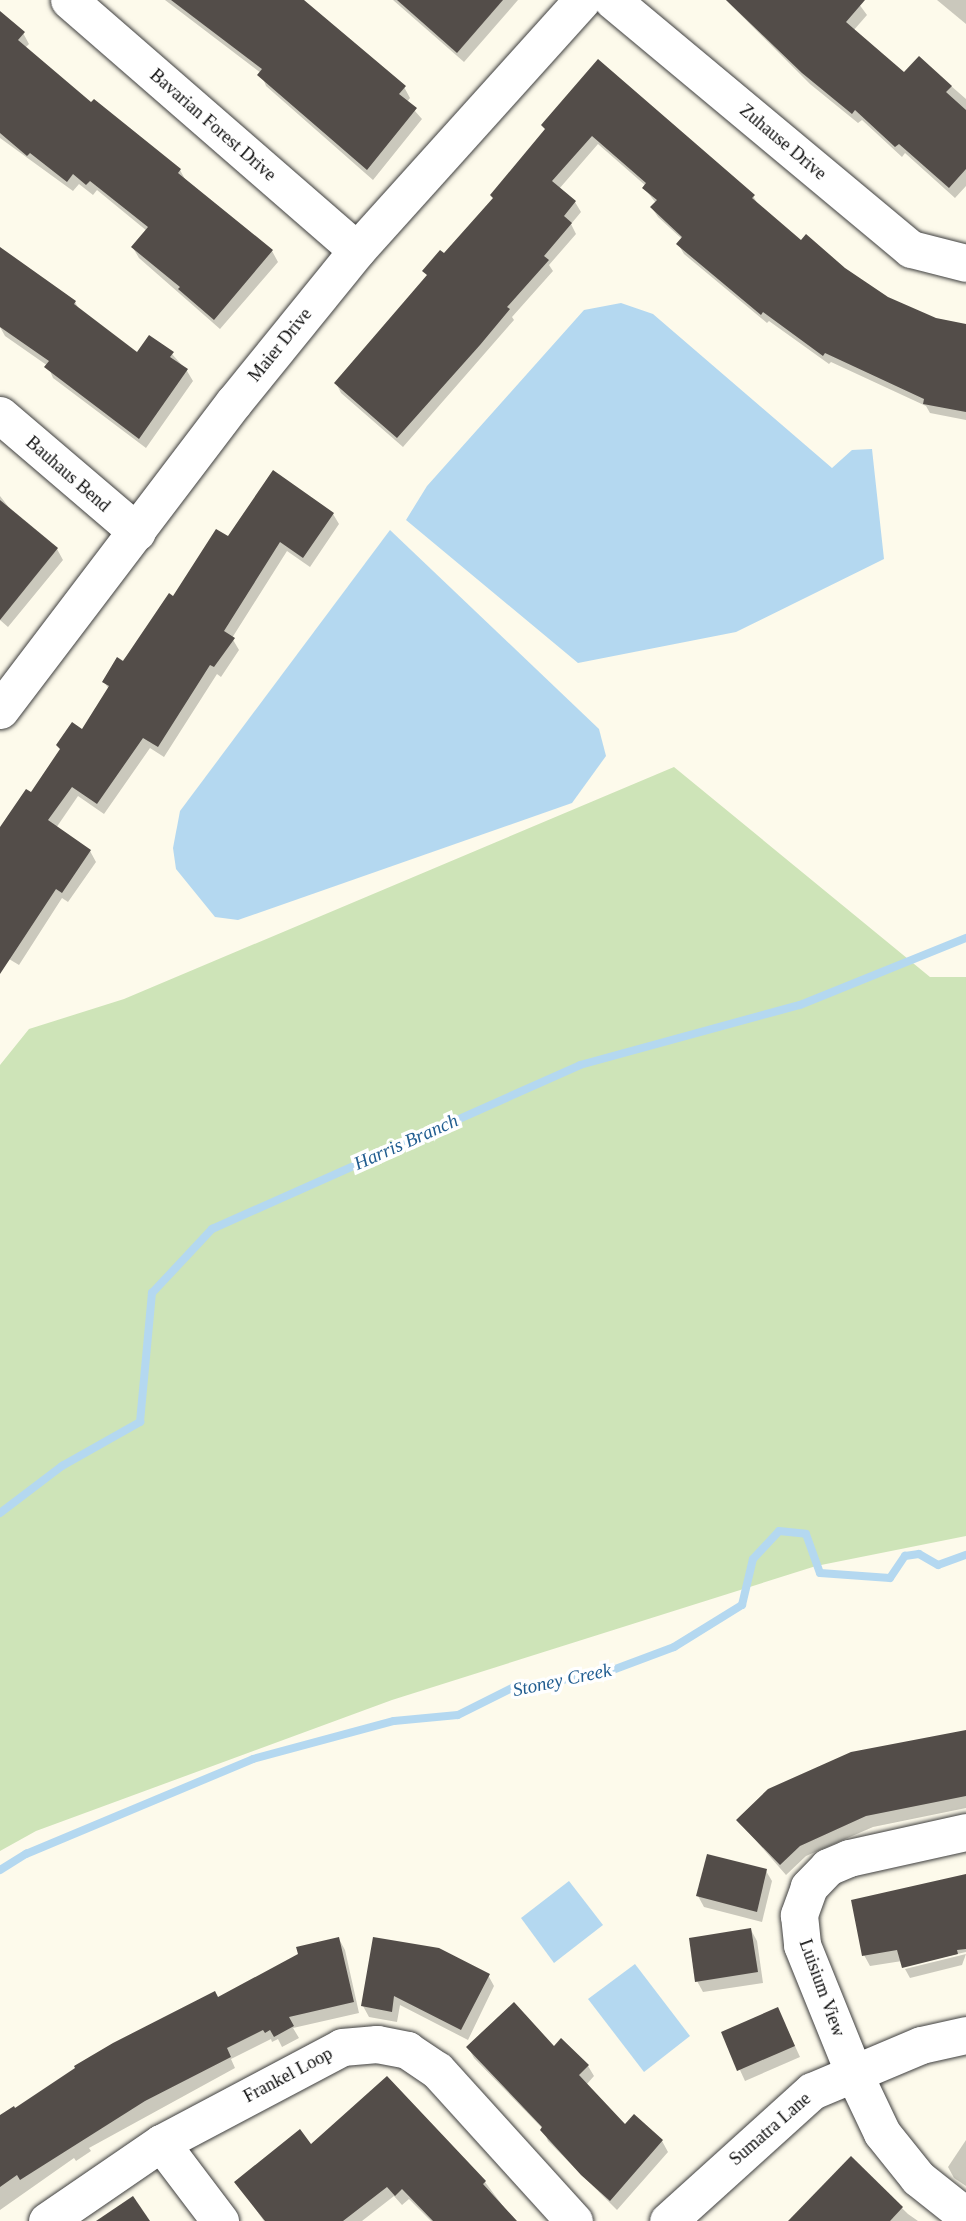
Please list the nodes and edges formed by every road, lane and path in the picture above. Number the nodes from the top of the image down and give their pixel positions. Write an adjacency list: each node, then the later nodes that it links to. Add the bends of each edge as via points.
1 (69, 0): 4 (street, Bavarian Forest Drive)
2 (582, 0): 4 (street, Maier Drive)
3 (611, 0): 5 (street, Zuhause Drive, via 911,249)
4 (357, 250): 7 (street, Maier Drive)
5 (966, 263)
6 (0, 415): 7 (street, Bauhaus Bend)
7 (137, 532): 8 (street, Maier Drive)
8 (0, 710)
9 (966, 1832): 11 (street, Luisium View, via 849,1858 828,1867 809,1887 799,1915 802,1945)
10 (966, 2035): 11 (street, Sumatra Lane, via 921,2045)
11 (854, 2074): 13 (street, Luisium View, via 882,2133 899,2157); 17 (street, Sumatra Lane, via 812,2091)
12 (161, 2143): 14 (street, Frankel Loop); 15 (street); 16 (street, Frankel Loop, via 342,2047 377,2044 407,2050 437,2070)
13 (966, 2216)
14 (47, 2221)
15 (220, 2221)
16 (574, 2221)
17 (668, 2221)

